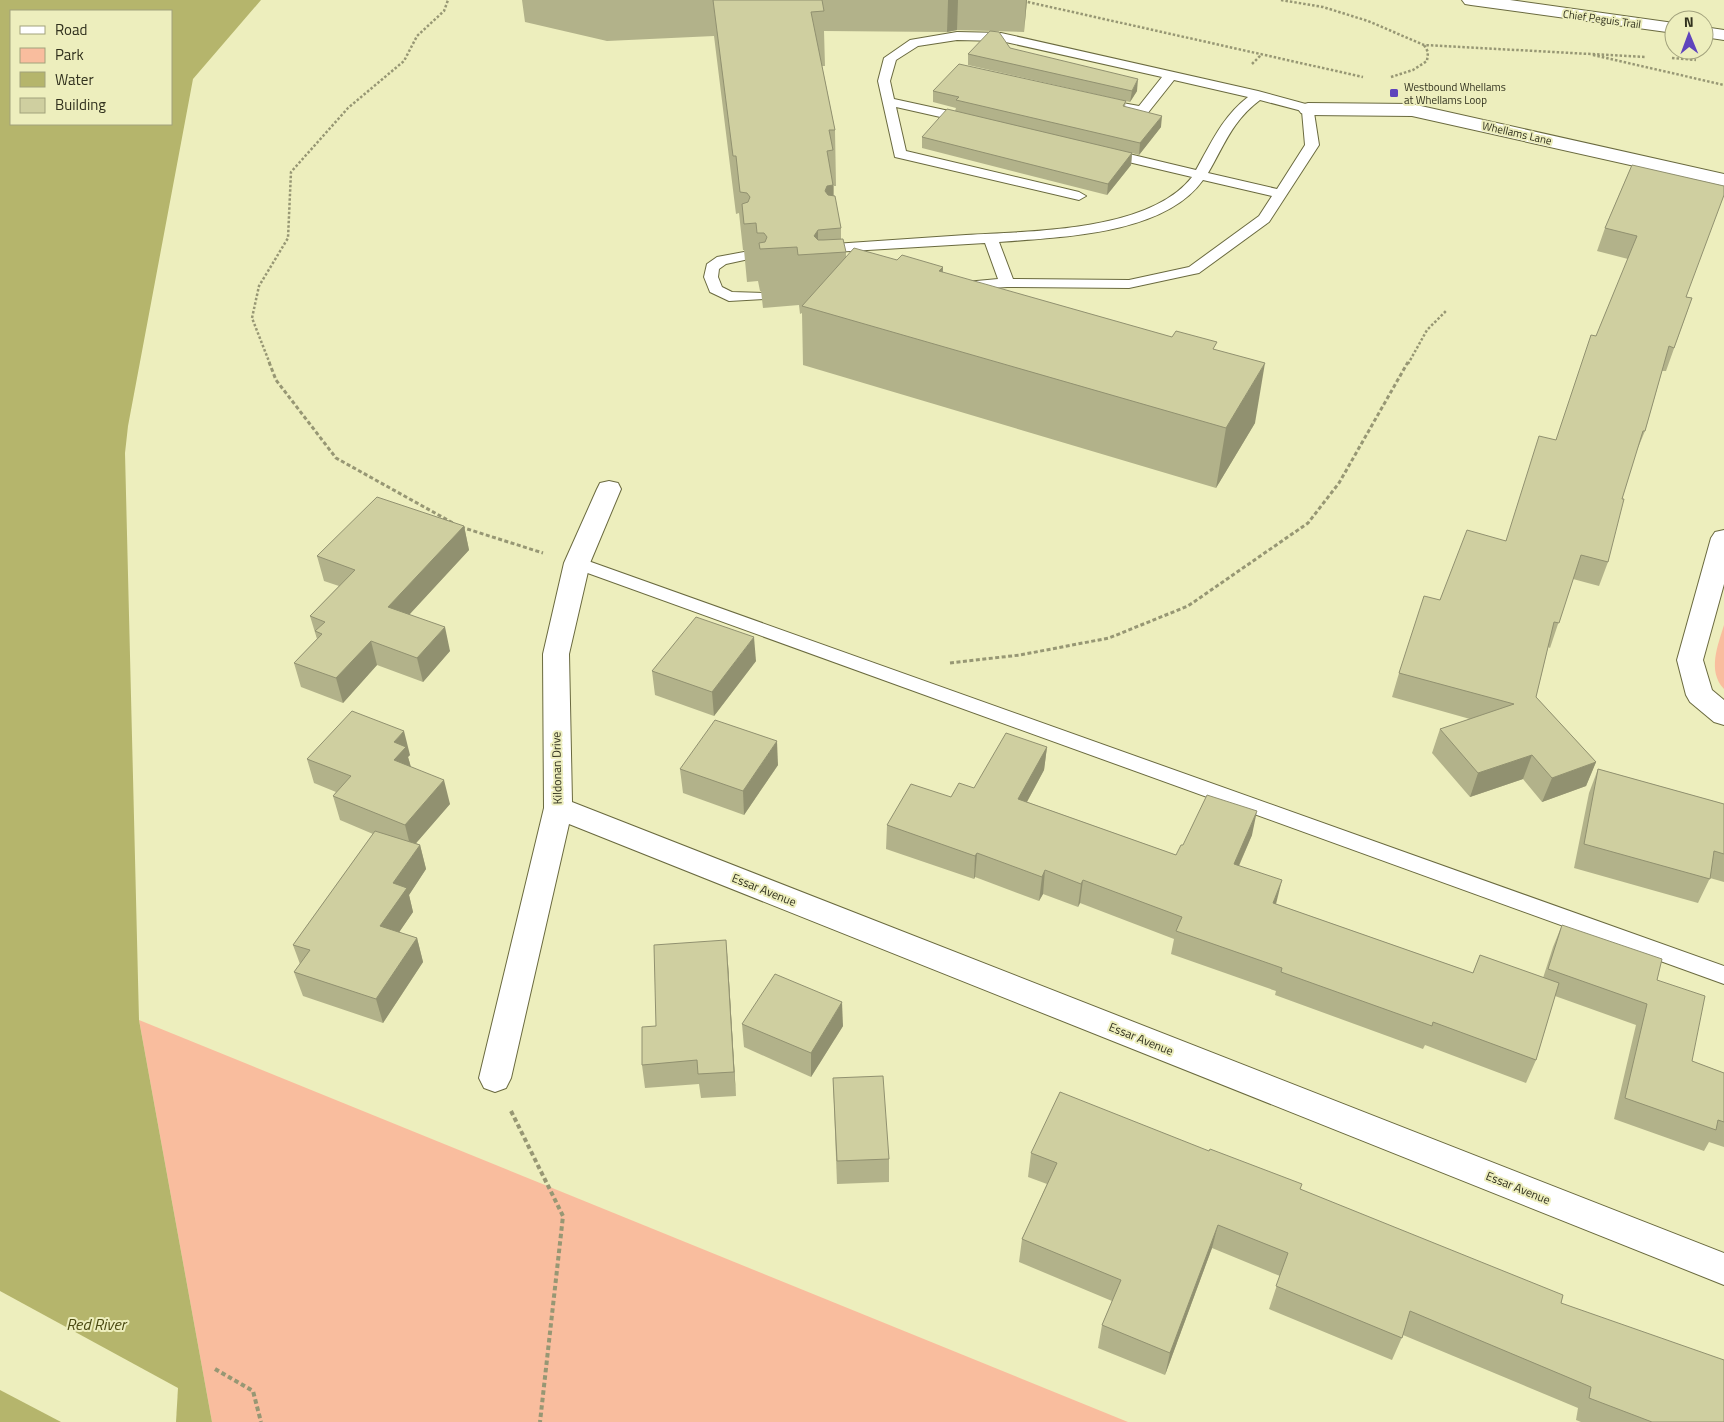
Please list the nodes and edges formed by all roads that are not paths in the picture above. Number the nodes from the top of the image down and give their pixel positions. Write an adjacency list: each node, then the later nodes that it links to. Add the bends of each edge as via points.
1 (1470, 0): 2 (street, Chief Peguis Trail)
2 (1664, 27)
3 (1172, 75): 4 (lane); 5 (lane, via 1001,37 957,36 914,43 890,58 884,81); 6 (lane, via 1142,111)
4 (1258, 95): 7 (lane); 10 (lane, via 1235,115)
5 (888, 100): 8 (lane); 13 (lane, via 900,154)
6 (1104, 102)
7 (1308, 109): 11 (street, Whellams Lane, via 1412,110); 12 (lane, via 1312,145)
8 (984, 123)
9 (1098, 150): 10 (lane)
10 (1198, 174): 12 (lane); 14 (lane, via 1190,187 1164,207 1118,223)
11 (1724, 180)
12 (1280, 194): 17 (lane, via 1264,219 1194,270 1129,284)
13 (1079, 196)
14 (990, 238): 15 (lane); 17 (lane)
15 (834, 248)
16 (744, 256): 19 (lane, via 722,260 712,267 711,277 716,289 730,297)
17 (1007, 283): 18 (lane)
18 (949, 286)
19 (761, 296)
20 (609, 489): 22 (street, Kildonan Drive)
21 (1724, 538): 23 (street, via 1690,660 1700,695)
22 (577, 564): 24 (street, Kildonan Drive, via 556,654); 25 (lane)
23 (1724, 716)
24 (558, 808): 26 (street, Kildonan Drive); 27 (street, Essar Avenue)
25 (1724, 976)
26 (496, 1078)
27 (1724, 1269)

